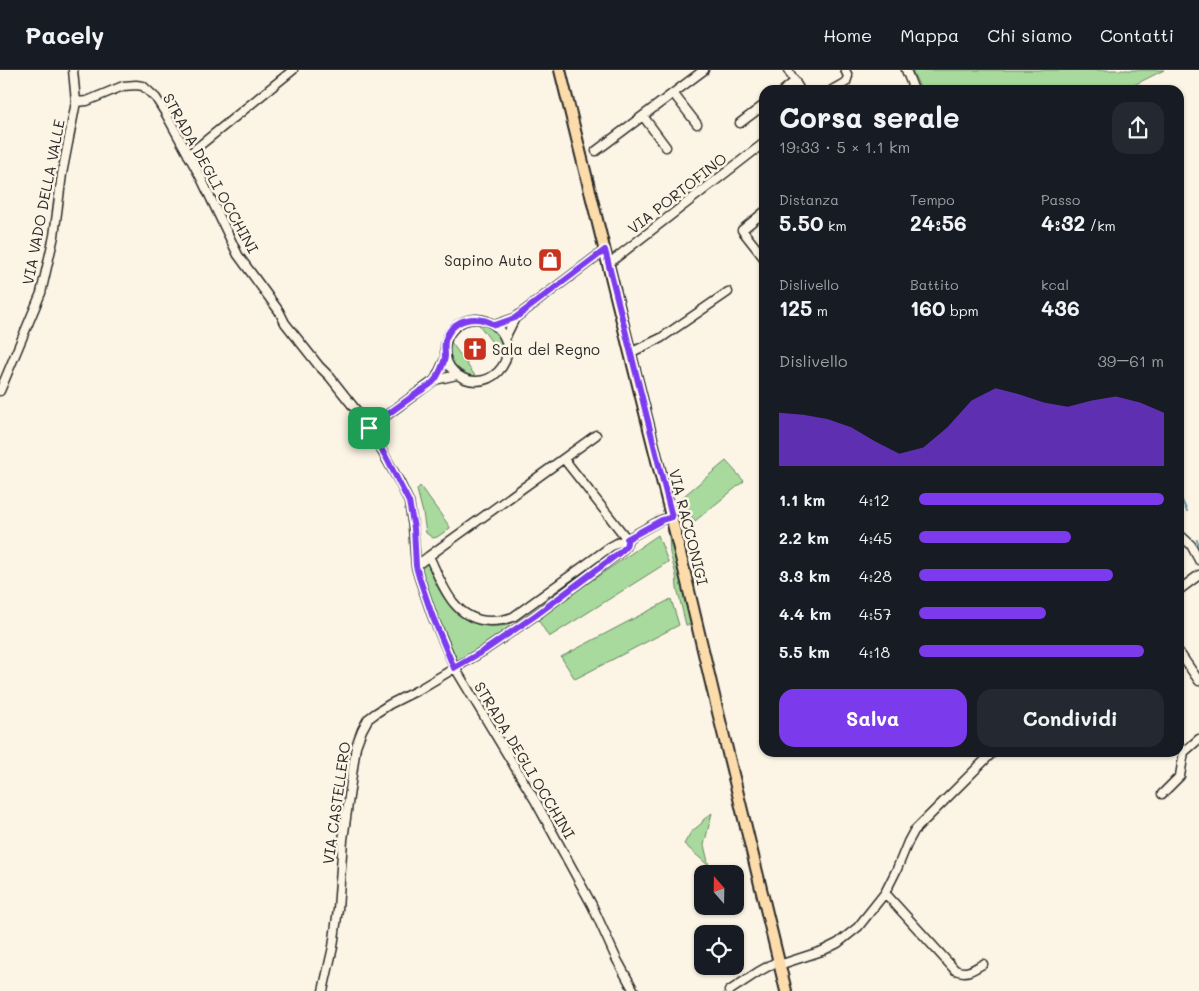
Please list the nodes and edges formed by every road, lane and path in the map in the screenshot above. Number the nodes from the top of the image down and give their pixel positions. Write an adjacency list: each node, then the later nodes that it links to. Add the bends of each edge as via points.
1 (73, 70): 14 (street, VIA VADO DELLA VALLE)
2 (293, 70): 22 (street)
3 (560, 70): 24 (main road, VIA RACCONIGI)
4 (704, 70): 13 (street)
5 (788, 70): 8 (street)
6 (845, 70): 11 (street, via 848,76)
7 (906, 70): 12 (street)
8 (795, 81): 9 (street); 10 (street)
9 (790, 85)
10 (797, 85)
11 (841, 85)
12 (912, 85)
13 (673, 93): 16 (street); 18 (street)
14 (76, 102): 22 (street, STRADA DEGLI OCCHINI, via 123,86 143,86 156,98); 35 (street, VIA VADO DELLA VALLE, via 54,236 41,293)
15 (759, 109): 17 (street)
16 (643, 116): 19 (street); 21 (street)
17 (740, 123)
18 (697, 124)
19 (666, 147)
20 (759, 147): 26 (street, VIA PORTOFINO)
21 (596, 151)
22 (188, 155): 36 (street, STRADA DEGLI OCCHINI, via 238,255 285,323)
23 (759, 216): 25 (street, via 742,230)
24 (605, 250): 26 (main road, VIA RACCONIGI); 28 (street)
25 (759, 252)
26 (608, 264): 31 (main road, VIA RACCONIGI)
27 (728, 292): 31 (street, via 661,338)
28 (515, 318): 29 (street); 30 (street)
29 (495, 325): 30 (street); 32 (street, via 479,318 454,326 445,341)
30 (505, 338): 33 (street, via 506,358 495,375 476,381)
31 (630, 353): 39 (main road, VIA RACCONIGI)
32 (445, 359): 33 (street); 34 (street)
33 (457, 375): 34 (street)
34 (435, 380): 36 (street)
35 (0, 392)
36 (369, 428): 44 (street, STRADA DEGLI OCCHINI, via 409,502)
37 (596, 435): 38 (street)
38 (564, 459): 40 (street); 42 (street)
39 (672, 517): 40 (street, VIA CASTELLERO); 56 (main road, VIA RACCONIGI)
40 (627, 539): 42 (street, via 610,547 513,617 496,621 471,618 458,608 443,588); 48 (street, VIA CASTELLERO, via 628,544 619,553 485,650)
41 (1184, 539): 43 (street)
42 (429, 556): 44 (street)
43 (1199, 560)
44 (416, 566): 48 (street, STRADA DEGLI OCCHINI)
45 (1199, 574): 46 (street)
46 (1184, 586)
47 (1184, 659): 49 (street)
48 (454, 668): 58 (street, VIA CASTELLERO, via 376,713 362,730 356,746 333,947); 59 (street, STRADA DEGLI OCCHINI, via 536,802)
49 (1199, 681)
50 (1199, 739): 51 (street)
51 (1184, 747)
52 (988, 757): 55 (street, via 914,831)
53 (1181, 757): 54 (street, via 1180,776)
54 (1162, 794)
55 (885, 893): 56 (street, via 858,927 841,942 816,954); 57 (street, via 955,970 968,972)
56 (779, 963): 60 (street); 61 (main road, VIA RACCONIGI)
57 (983, 964)
58 (323, 991)
59 (634, 991)
60 (729, 991)
61 (786, 991)

